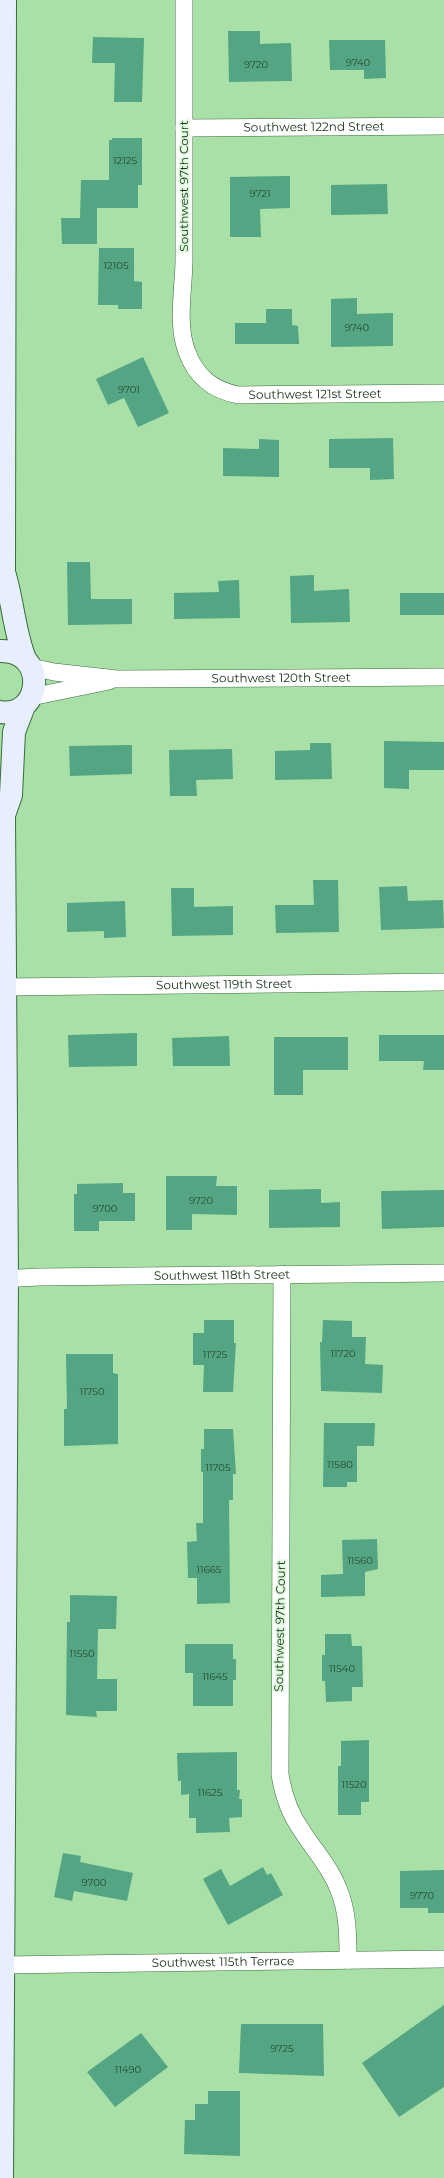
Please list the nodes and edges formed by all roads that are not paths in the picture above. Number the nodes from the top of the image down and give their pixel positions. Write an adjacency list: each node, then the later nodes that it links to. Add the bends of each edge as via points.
1 (5, 0): 5 (street)
2 (184, 0): 4 (street, Southwest 97th Court)
3 (444, 126): 4 (street, Southwest 122nd Street)
4 (184, 128): 6 (street, Southwest 97th Court, via 183,328 187,352)
5 (2, 330): 8 (street)
6 (196, 370): 7 (street, Southwest 121st Street, via 215,388 238,395)
7 (444, 393)
8 (2, 579): 10 (street, via 11,594 15,629)
9 (0, 651): 10 (street, via 17,654)
10 (28, 663): 12 (street, Southwest 120th Street, via 54,672); 13 (street, via 34,676 35,687)
11 (444, 677): 12 (street, Southwest 120th Street)
12 (117, 679): 13 (street, Southwest 120th Street)
13 (27, 701): 14 (street, via 15,711); 15 (street, via 14,732 12,794)
14 (0, 712)
15 (2, 810): 17 (street)
16 (444, 982): 17 (street, Southwest 119th Street)
17 (4, 988): 20 (street)
18 (444, 1273): 19 (street, Southwest 118th Street)
19 (282, 1274): 20 (street, Southwest 118th Street); 22 (street, Southwest 97th Court, via 280,1774 293,1816 332,1875 343,1900 348,1923)
20 (4, 1279): 23 (street)
21 (444, 1959): 22 (street, Southwest 115th Terrace)
22 (348, 1960): 23 (street, Southwest 115th Terrace)
23 (2, 1965): 24 (street)
24 (2, 2178)

